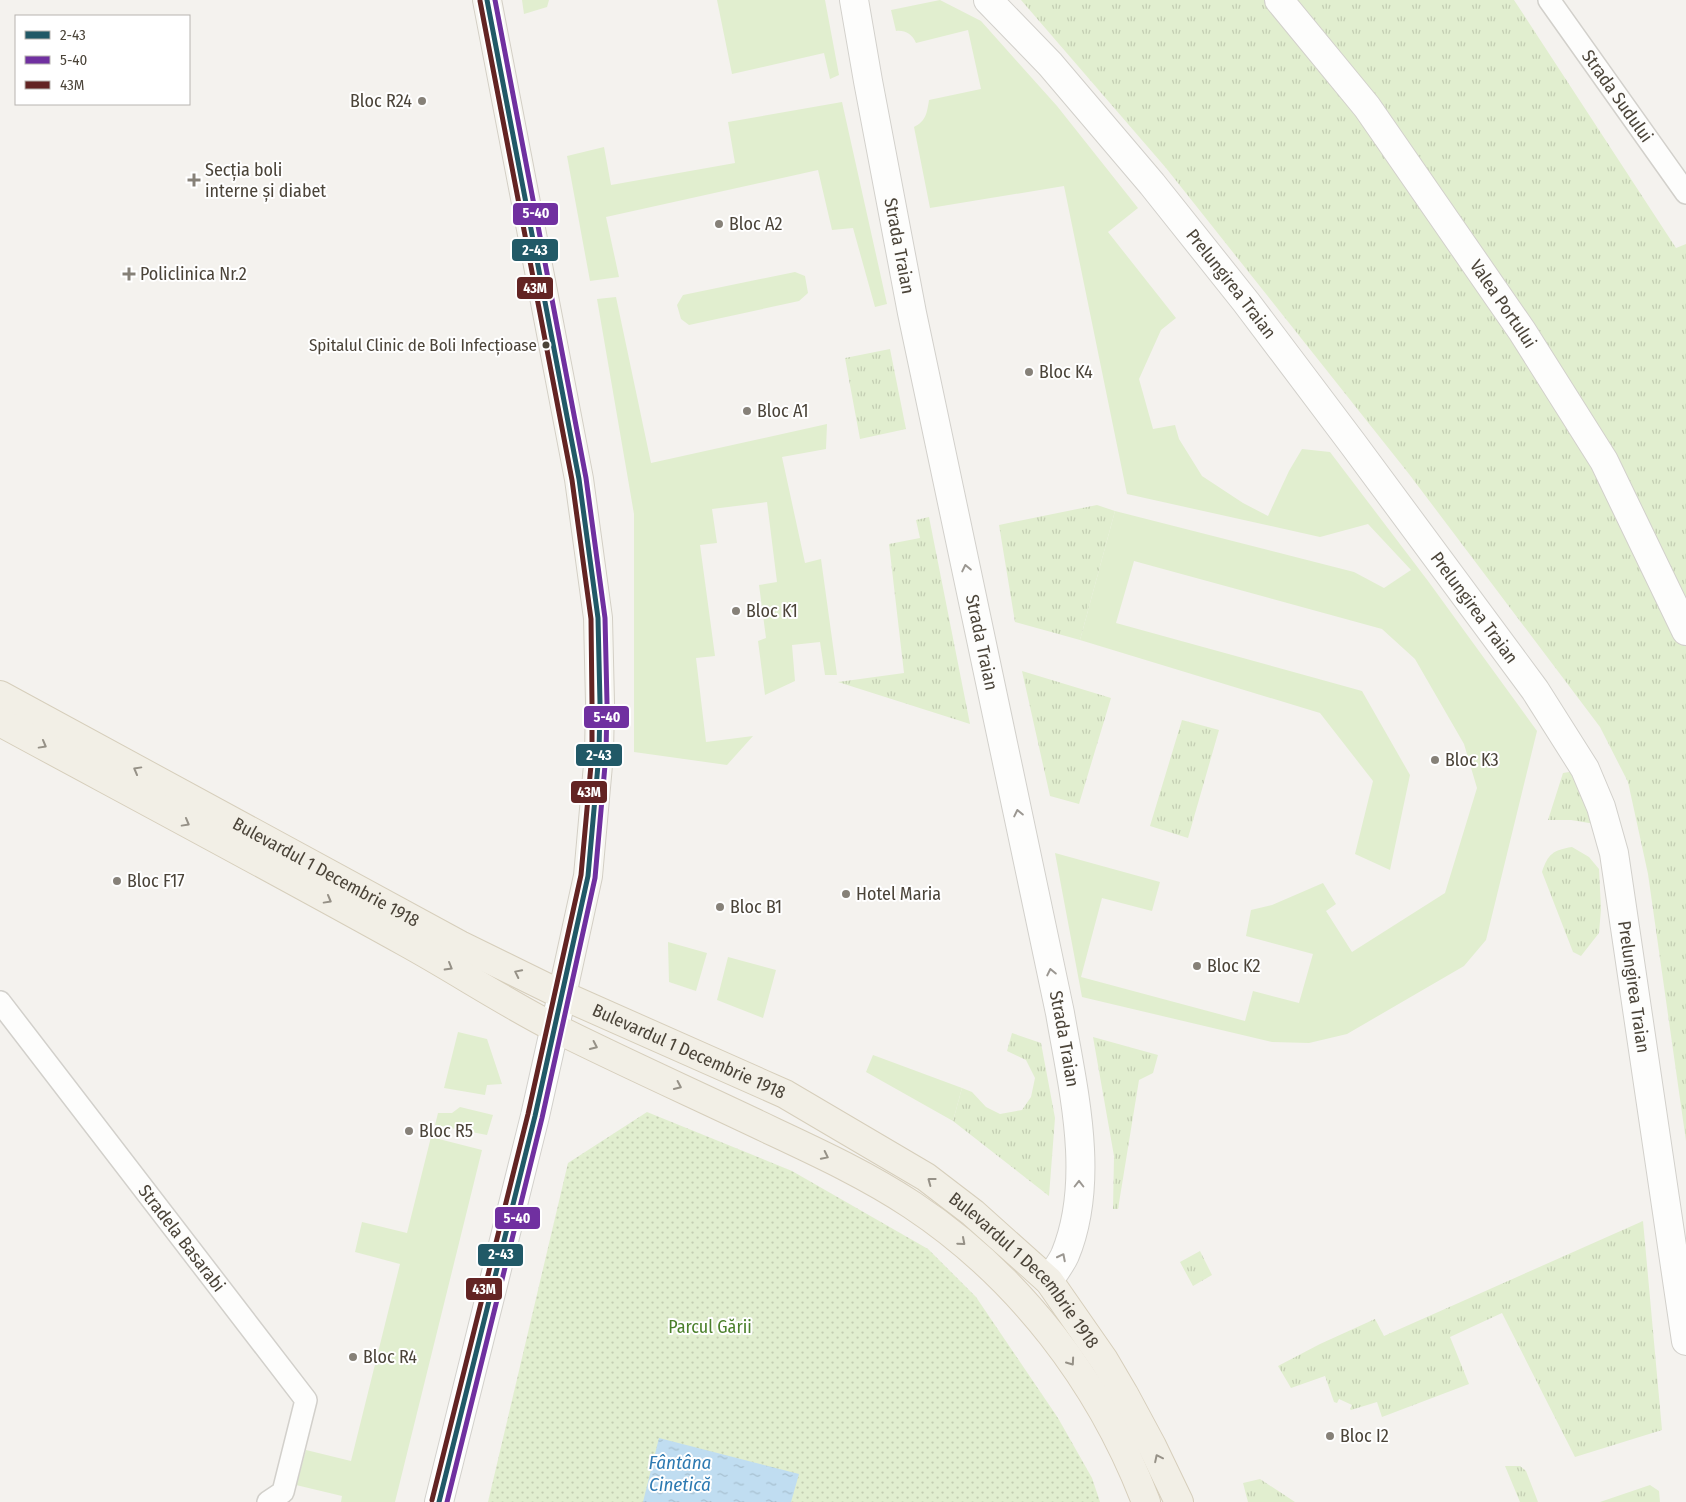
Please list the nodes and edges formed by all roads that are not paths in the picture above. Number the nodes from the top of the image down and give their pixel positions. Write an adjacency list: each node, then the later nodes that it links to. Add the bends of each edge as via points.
1 (487, 0): 10 (main road, via 580,479 598,618 599,754 588,876)
2 (988, 0): 14 (street, Prelungirea Traian, via 1050,64 1246,302 1535,690 1585,769 1601,807 1614,854)
3 (1279, 0): 7 (street, Valea Portului, via 1367,107 1522,331 1604,462)
4 (1549, 0): 6 (street, Strada Sudului)
5 (862, 6): 13 (street, Strada Traian, one-way to 5, via 1064,1256 1073,1232 1080,1192 1079,1127 1060,1012 912,313 869,90)
6 (1686, 193)
7 (1686, 631)
8 (0, 695): 10 (main road, Bulevardul 1 Decembrie 1918, one-way to 8, via 460,945)
9 (0, 722): 12 (main road, Bulevardul 1 Decembrie 1918, one-way to 12, via 407,943)
10 (562, 995): 12 (street); 13 (main road, Bulevardul 1 Decembrie 1918, one-way to 10, via 973,1213 926,1177 785,1094)
11 (0, 1002): 15 (street, Stradela Basarabi, via 306,1400)
12 (553, 1027): 16 (street, via 535,1116); 17 (main road, Bulevardul 1 Decembrie 1918, one-way to 17, via 834,1160 913,1206 955,1236 1029,1306 1068,1357 1102,1408 1134,1469)
13 (1048, 1281): 18 (main road, Bulevardul 1 Decembrie 1918, one-way to 13, via 1124,1394)
14 (1686, 1341)
15 (276, 1497)
16 (439, 1502)
17 (1146, 1502)
18 (1179, 1502)

